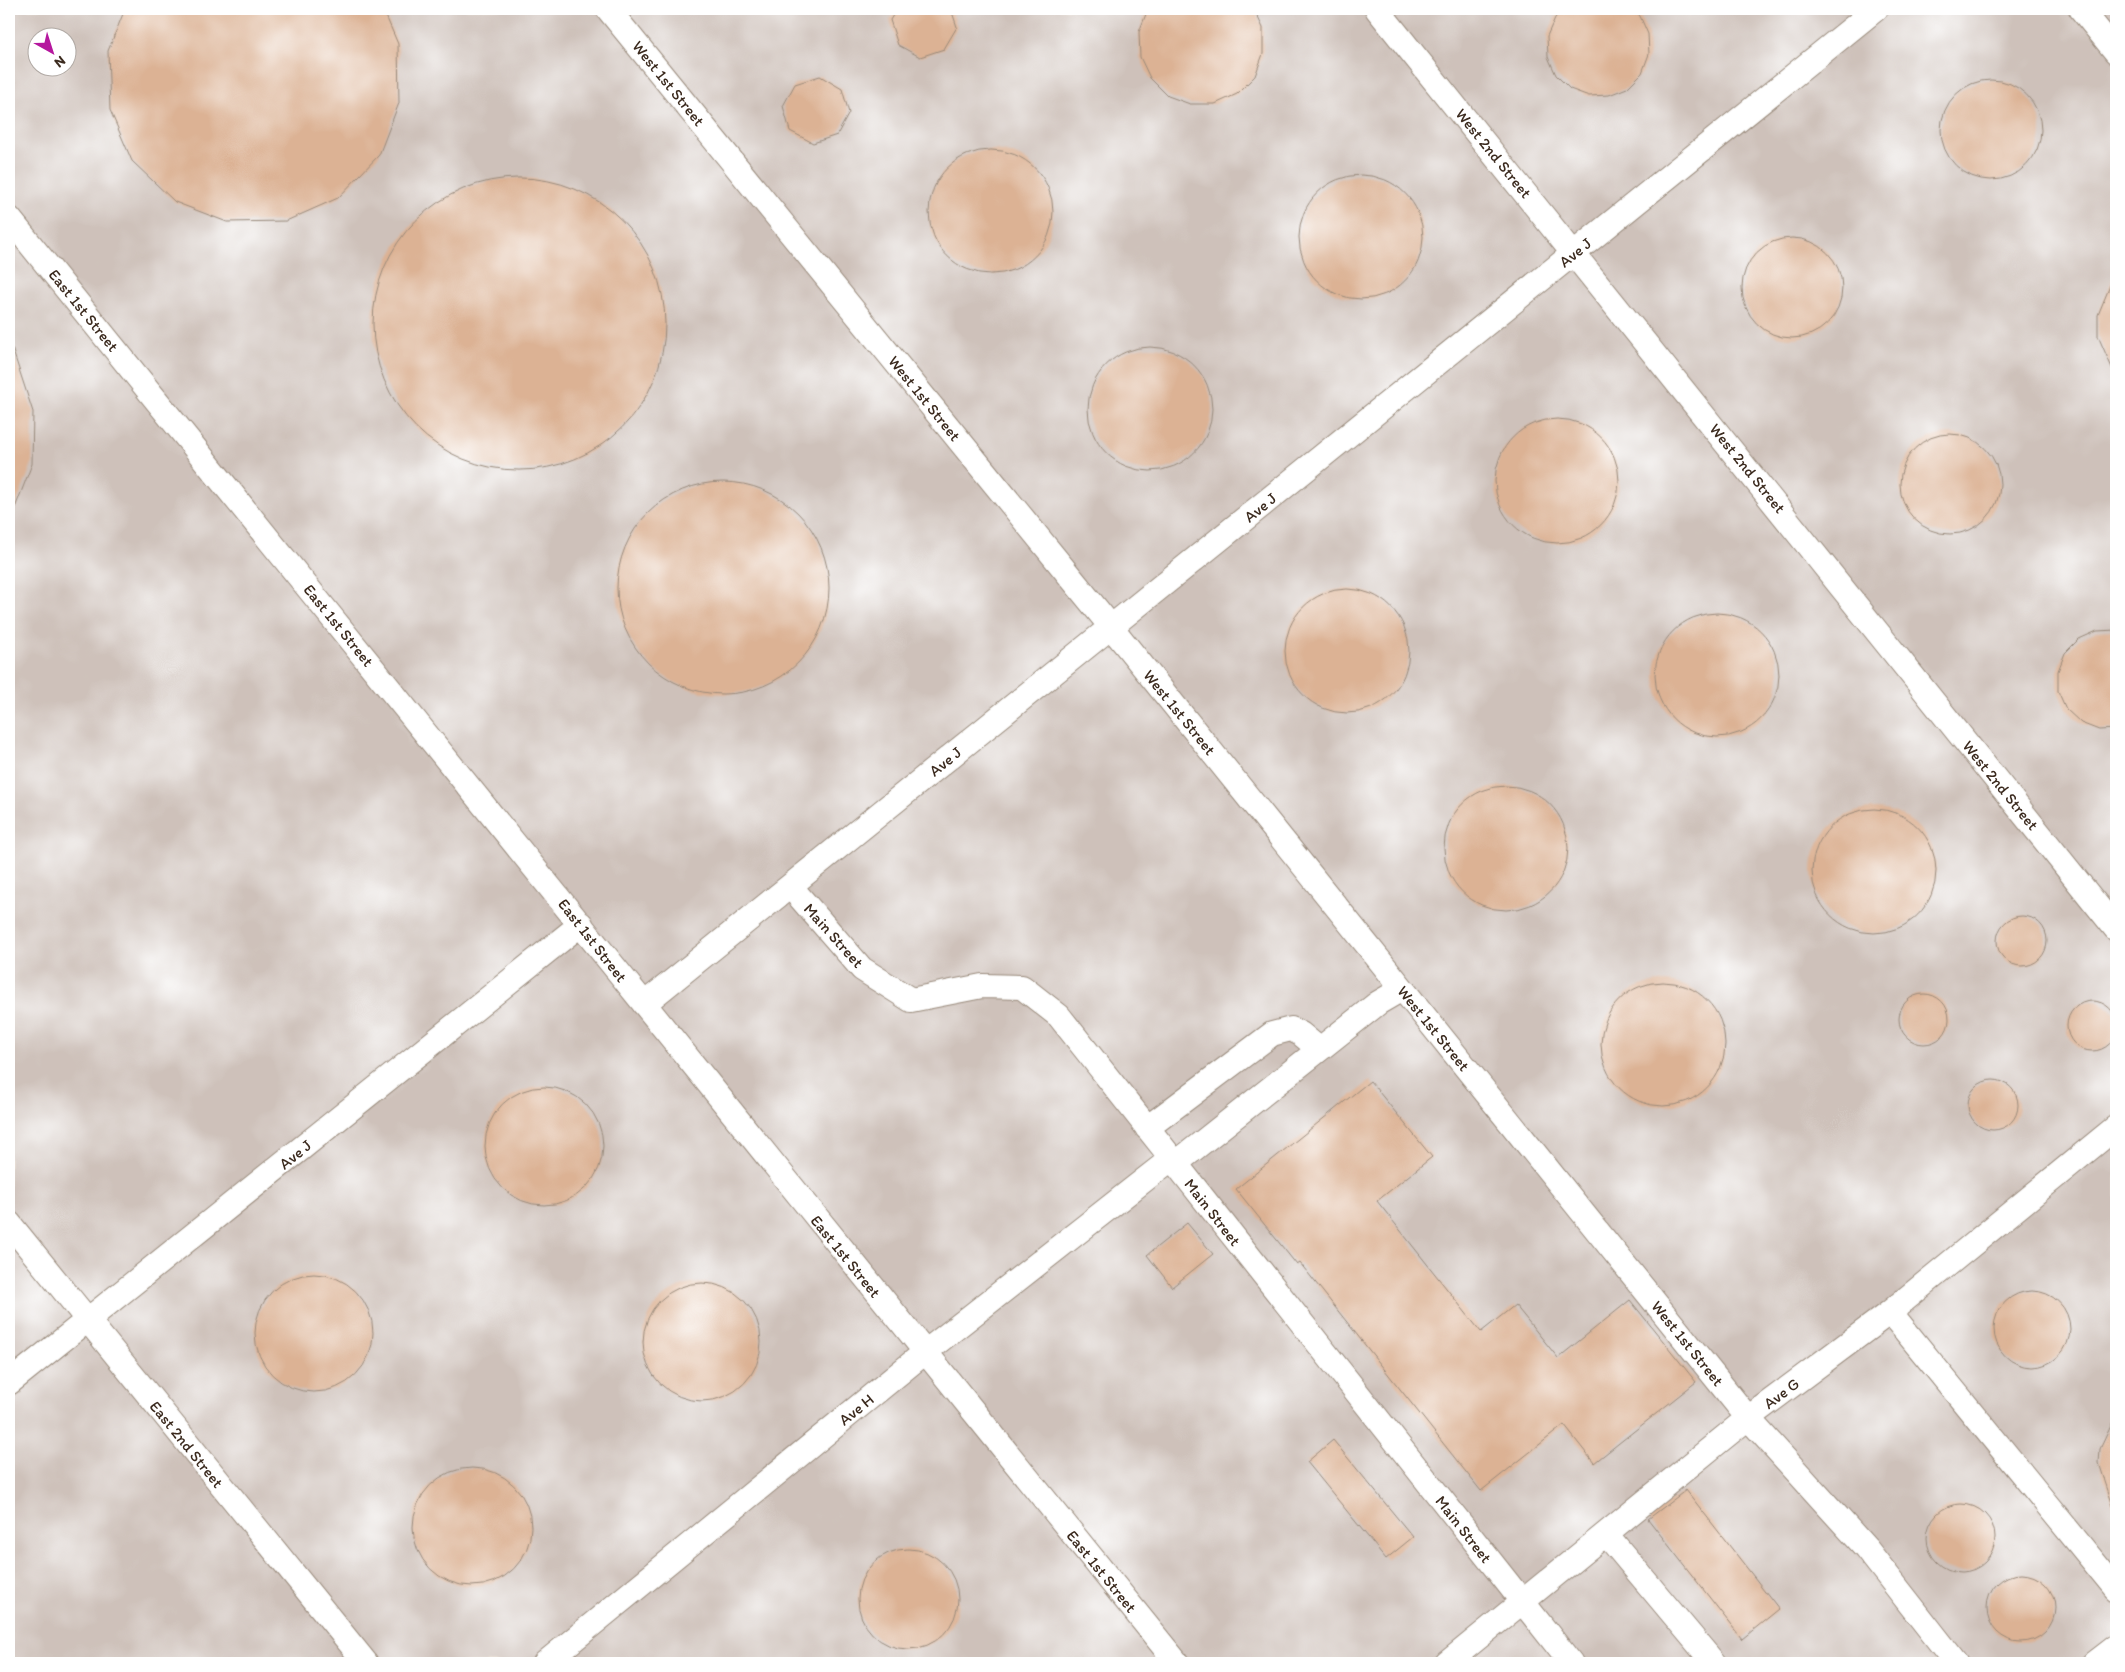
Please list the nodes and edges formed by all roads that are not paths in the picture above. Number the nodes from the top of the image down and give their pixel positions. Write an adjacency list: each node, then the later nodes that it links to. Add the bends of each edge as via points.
1 (608, 9): 8 (street, West 1st Street)
2 (1377, 9): 7 (street, West 2nd Street)
3 (1876, 9): 7 (street, Ave J)
4 (2081, 9): 5 (street)
5 (2116, 52)
6 (9, 218): 10 (street, East 1st Street)
7 (1575, 252): 8 (street, Ave J); 11 (street, West 2nd Street)
8 (1112, 628): 9 (street, Ave J); 12 (street, West 1st Street)
9 (790, 886): 13 (street, Ave J); 16 (street, Main Street, via 862,968 911,1000 982,986 1022,987 1059,1016)
10 (581, 924): 13 (street, East 1st Street); 20 (street, Ave J)
11 (2116, 929)
12 (1402, 989): 14 (street, Ave H, via 1378,1003); 23 (street, West 1st Street)
13 (644, 1004): 21 (street, East 1st Street)
14 (1319, 1049): 16 (street, via 1291,1029 1272,1034); 17 (street, Ave H)
15 (2116, 1127): 19 (street, Ave G)
16 (1147, 1128): 17 (street, Main Street)
17 (1173, 1162): 21 (street, Ave H); 26 (street, Main Street)
18 (9, 1223): 20 (street, East 2nd Street)
19 (1890, 1312): 23 (street, Ave G); 25 (street)
20 (86, 1321): 22 (street, Ave J); 28 (street, East 2nd Street)
21 (924, 1353): 29 (street, Ave H); 30 (street, East 1st Street)
22 (9, 1383)
23 (1748, 1418): 24 (street, Ave G); 34 (street, West 1st Street, via 1866,1548)
24 (1606, 1534): 26 (street, Ave G); 33 (street)
25 (2116, 1588)
26 (1522, 1603): 31 (street, Ave G); 32 (street, Main Street)
27 (2116, 1646): 35 (street)
28 (366, 1663)
29 (545, 1663)
30 (1177, 1663)
31 (1447, 1663)
32 (1571, 1663)
33 (1714, 1663)
34 (1956, 1663)
35 (2094, 1663)

